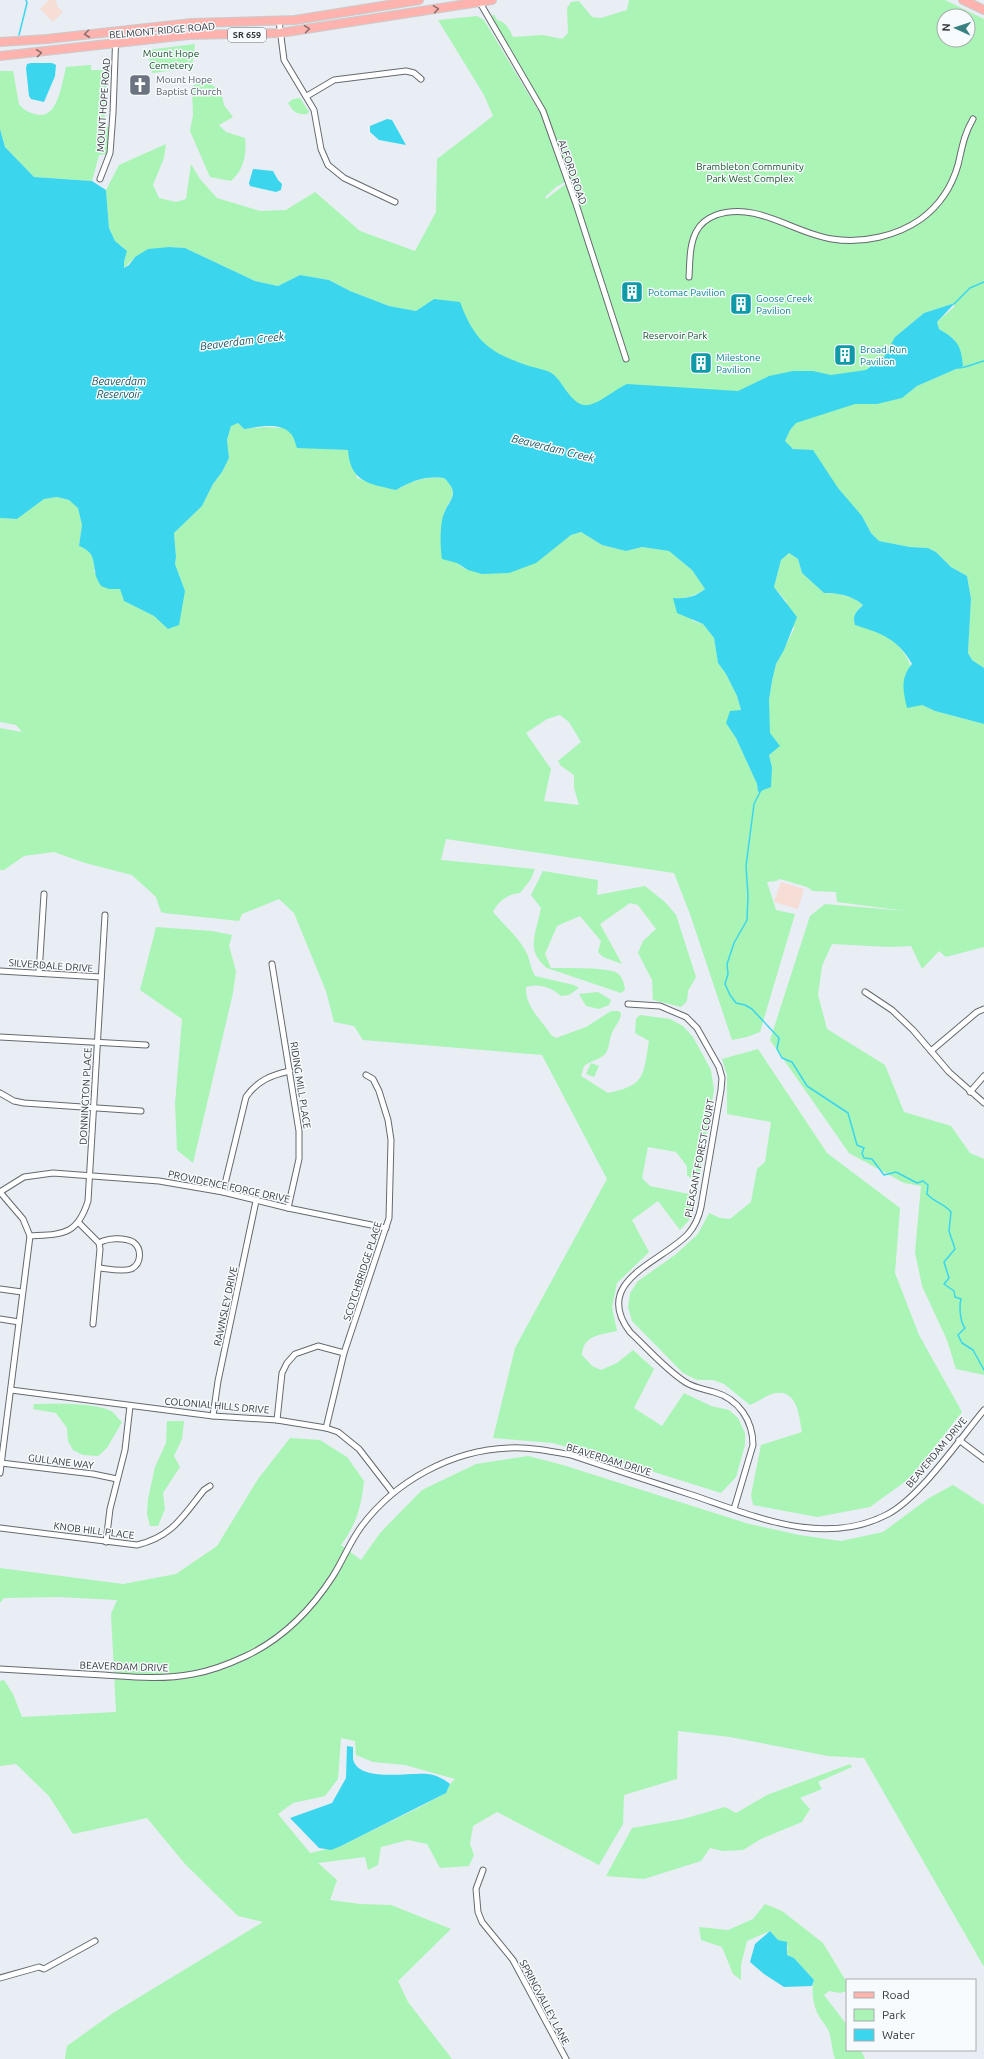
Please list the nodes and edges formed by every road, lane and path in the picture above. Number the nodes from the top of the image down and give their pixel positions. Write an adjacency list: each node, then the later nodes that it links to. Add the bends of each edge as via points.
1 (419, 0): 6 (main road, BELMONT RIDGE ROAD / SR 659)
2 (492, 0): 4 (main road, BELMONT RIDGE ROAD / SR 659)
3 (963, 0): 5 (main road)
4 (480, 1): 8 (main road, BELMONT RIDGE ROAD / SR 659, one-way to 4); 18 (street, ALFORD ROAD, via 542,111 574,199)
5 (984, 10)
6 (279, 21): 7 (main road, BELMONT RIDGE ROAD / SR 659, via 192,23); 8 (street)
7 (116, 31): 9 (main road, BELMONT RIDGE ROAD / SR 659, one-way to 9); 10 (street, MOUNT HOPE ROAD)
8 (280, 33): 10 (main road, BELMONT RIDGE ROAD / SR 659, via 188,35); 13 (street, via 287,67)
9 (0, 42)
10 (116, 43): 11 (main road, BELMONT RIDGE ROAD / SR 659, one-way to 10); 15 (street, MOUNT HOPE ROAD, via 110,153)
11 (0, 56)
12 (421, 79): 13 (street, via 414,73 402,71 341,78 326,83)
13 (307, 96): 16 (street, via 314,110 321,149 328,165 344,178)
14 (974, 119): 17 (street, via 965,135 951,185 935,207 911,226 869,239 832,239 810,234 758,214 728,212 712,217 696,232)
15 (100, 179)
16 (395, 202)
17 (689, 277)
18 (626, 359)
19 (44, 894): 23 (street)
20 (105, 915): 24 (street, DONNINGTON PLACE)
21 (272, 964): 32 (street, RIDING MILL PLACE)
22 (0, 970): 23 (street, SILVERDALE DRIVE)
23 (39, 973): 24 (street, SILVERDALE DRIVE)
24 (101, 977): 29 (street, DONNINGTON PLACE)
25 (865, 992): 31 (street, via 892,1010)
26 (628, 1004): 70 (street, PLEASANT FOREST COURT, via 660,1006 686,1017 712,1053 722,1078 696,1224 680,1241 628,1279 620,1306 624,1323 630,1332 678,1377 694,1387 722,1394 744,1413 753,1435 753,1445)
27 (984, 1009): 31 (street)
28 (0, 1036): 29 (street)
29 (97, 1042): 30 (street); 38 (street, DONNINGTON PLACE)
30 (146, 1045)
31 (931, 1051): 35 (street)
32 (290, 1071): 42 (street, via 263,1080 246,1098); 44 (street, RIDING MILL PLACE, via 300,1143 297,1171)
33 (366, 1075): 46 (street, SCOTCHBRIDGE PLACE, via 373,1079 379,1091 391,1140 389,1218)
34 (984, 1076): 35 (street)
35 (970, 1092): 37 (street)
36 (0, 1094): 38 (street, via 24,1103)
37 (984, 1103)
38 (93, 1107): 39 (street); 40 (street, DONNINGTON PLACE)
39 (141, 1111)
40 (89, 1176): 41 (street, PROVIDENCE FORGE DRIVE, via 37,1174 24,1177); 42 (street, PROVIDENCE FORGE DRIVE, via 159,1181); 45 (street, DONNINGTON PLACE, via 88,1201)
41 (0, 1192): 47 (street, via 23,1219)
42 (223, 1192): 43 (street, PROVIDENCE FORGE DRIVE)
43 (256, 1201): 44 (street, PROVIDENCE FORGE DRIVE); 59 (street, RAWNSLEY DRIVE)
44 (288, 1208): 46 (street, PROVIDENCE FORGE DRIVE)
45 (79, 1223): 47 (street, via 70,1230 56,1234); 48 (street)
46 (386, 1228): 55 (street, SCOTCHBRIDGE PLACE)
47 (30, 1236): 51 (street)
48 (99, 1243): 49 (street); 49 (street, via 105,1239 130,1241 138,1247 139,1253 138,1263 131,1269)
49 (99, 1268): 54 (street)
50 (0, 1289): 51 (street)
51 (22, 1292): 53 (street)
52 (0, 1320): 53 (street)
53 (19, 1322): 56 (street)
54 (93, 1324)
55 (344, 1353): 60 (street, via 318,1346 295,1354 282,1373); 62 (street, SCOTCHBRIDGE PLACE)
56 (11, 1390): 57 (street, COLONIAL HILLS DRIVE); 61 (street)
57 (130, 1406): 59 (street, COLONIAL HILLS DRIVE); 67 (street, via 125,1450)
58 (984, 1410): 63 (street, BEAVERDAM DRIVE)
59 (213, 1416): 60 (street, COLONIAL HILLS DRIVE)
60 (277, 1420): 62 (street, COLONIAL HILLS DRIVE)
61 (3, 1426): 65 (street)
62 (326, 1428): 69 (street, COLONIAL HILLS DRIVE, via 338,1432 359,1449)
63 (959, 1440): 64 (street); 70 (street, BEAVERDAM DRIVE, via 924,1484 906,1501 888,1514 873,1520 834,1529 809,1529)
64 (984, 1459)
65 (1, 1463): 66 (street); 67 (street, GULLANE WAY)
66 (0, 1473)
67 (118, 1479): 72 (street, via 110,1508)
68 (210, 1486): 72 (street, KNOB HILL PLACE, via 166,1534 137,1545)
69 (392, 1494): 70 (street, BEAVERDAM DRIVE, via 411,1480 446,1462 479,1451 539,1449 571,1455); 73 (street, BEAVERDAM DRIVE, via 361,1528 317,1600 270,1643 247,1655 207,1671 173,1677 146,1678)
70 (734, 1509)
71 (0, 1528): 72 (street, KNOB HILL PLACE)
72 (106, 1542)
73 (0, 1669)
74 (483, 1870): 77 (street, SPRINGVALLEY LANE, via 476,1889 478,1912 482,1922 523,1978)
75 (95, 1941): 76 (street, via 44,1969 39,1966)
76 (0, 1978)
77 (566, 2059)

